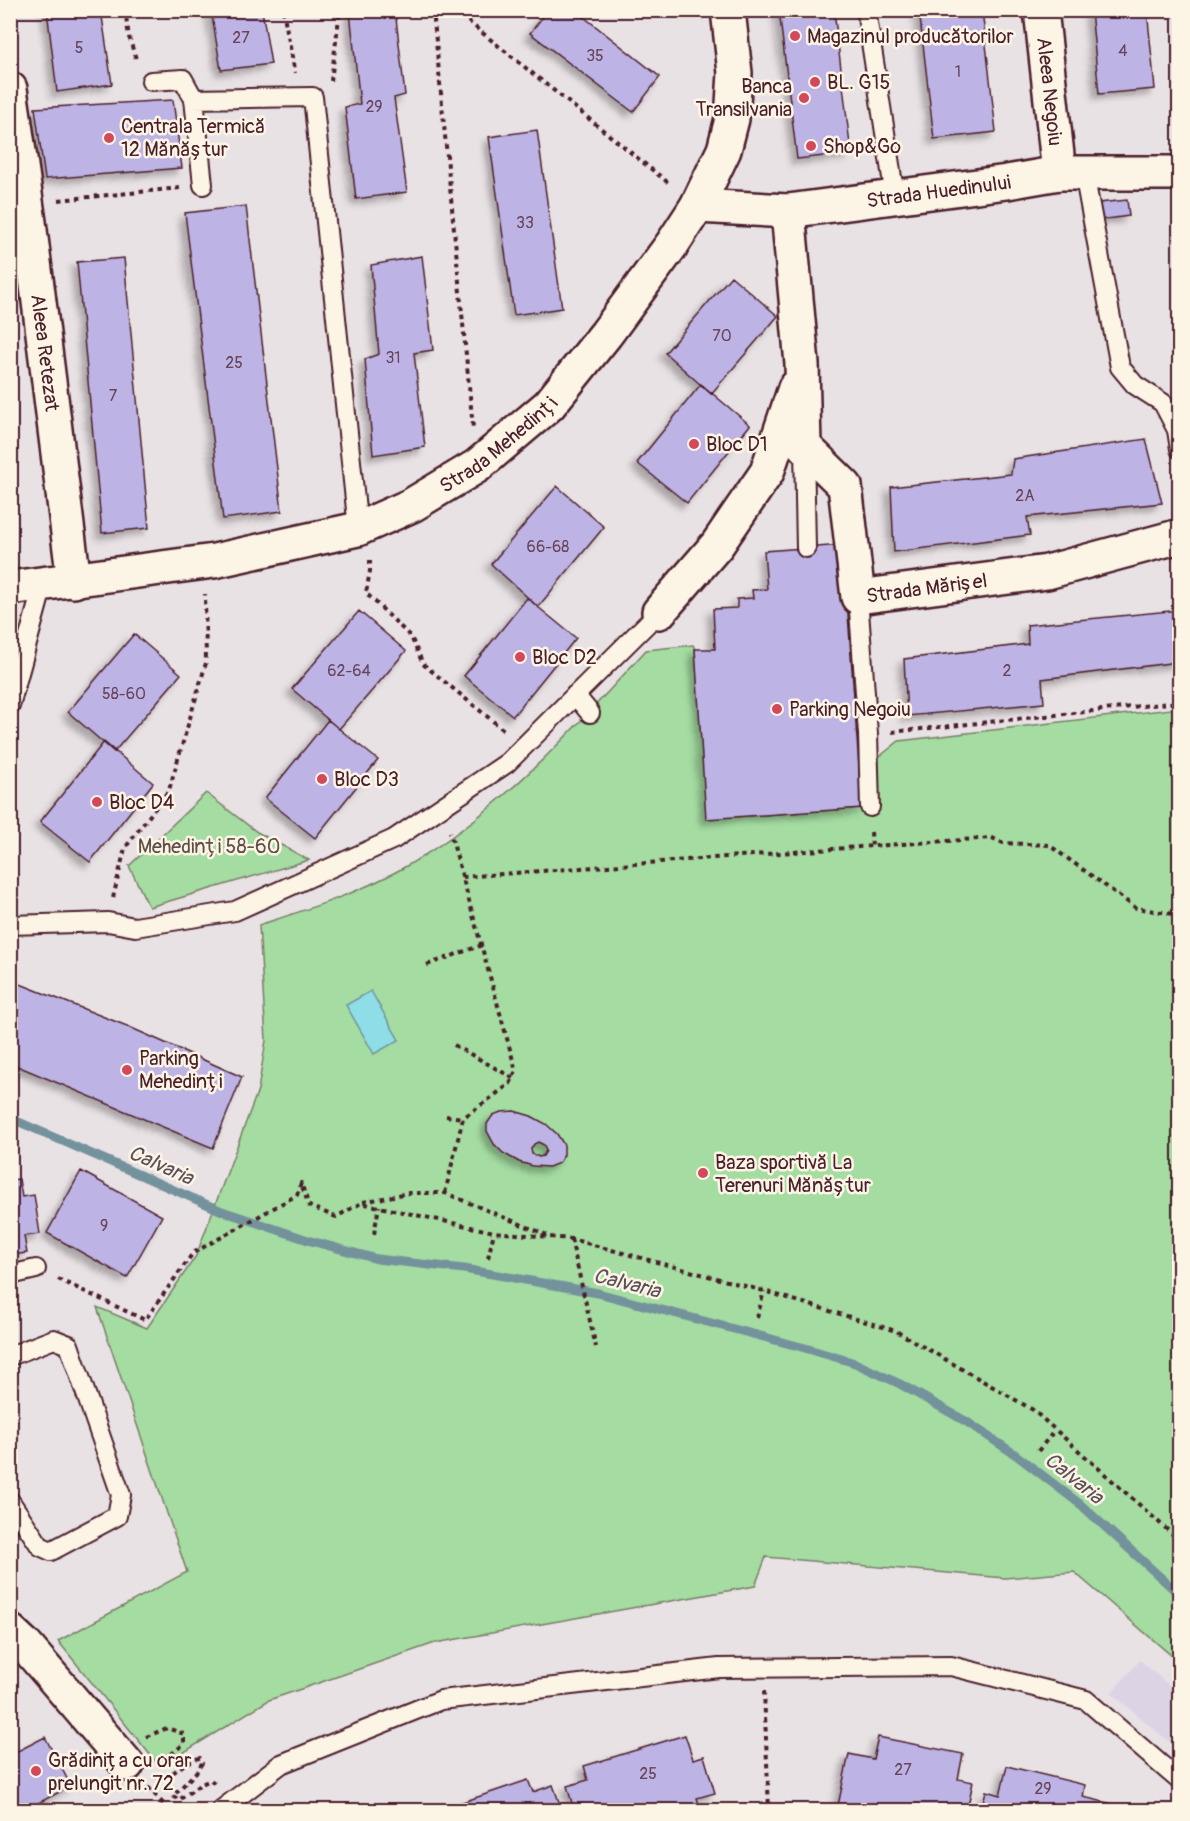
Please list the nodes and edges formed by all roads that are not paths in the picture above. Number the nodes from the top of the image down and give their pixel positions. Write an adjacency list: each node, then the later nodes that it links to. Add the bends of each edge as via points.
1 (728, 10): 11 (street, Strada Mehedinți, via 735,73 732,119 724,150)
2 (866, 10): 10 (lane)
3 (1041, 10): 7 (street, Aleea Negoiu)
4 (151, 81): 6 (lane, via 183,79)
5 (10, 89): 13 (street, Aleea Retezat)
6 (194, 99): 9 (lane); 17 (lane, via 313,97)
7 (1071, 173): 8 (street, Strada Huedinului); 10 (street, Strada Huedinului); 16 (lane, via 1120,367 1135,385 1163,403 1177,430)
8 (1179, 173)
9 (203, 185)
10 (895, 196): 12 (street, Strada Huedinului)
11 (697, 206): 12 (street, Strada Huedinului); 17 (street, Strada Mehedinți, via 606,334 549,405 477,466 412,505)
12 (788, 211): 14 (street)
13 (22, 216): 20 (street, Aleea Retezat)
14 (802, 364): 15 (street); 23 (street, via 767,472 717,545)
15 (804, 446): 19 (lane); 22 (street, Strada Mărișel, via 845,486)
16 (1179, 449)
17 (358, 529): 20 (street, Strada Mehedinți, via 214,561)
18 (1179, 536): 22 (street, Strada Mărișel, via 1047,572)
19 (806, 548)
20 (59, 583): 21 (street, Strada Mehedinți); 25 (lane)
21 (10, 588)
22 (858, 597): 27 (lane)
23 (659, 612): 24 (lane)
24 (575, 695): 26 (lane); 28 (lane, via 507,763 394,839 235,911 135,927 108,922)
25 (10, 706)
26 (590, 713)
27 (870, 807)
28 (10, 925)
29 (36, 1269): 30 (lane)
30 (10, 1275)
31 (10, 1356): 32 (lane, via 54,1339 69,1345 121,1495 117,1516 51,1551 40,1546)
32 (10, 1501)
33 (10, 1631): 34 (street)
34 (139, 1765)
35 (1179, 1781): 36 (lane, via 1086,1700 951,1666 719,1668 441,1700 281,1764)
36 (221, 1810)

